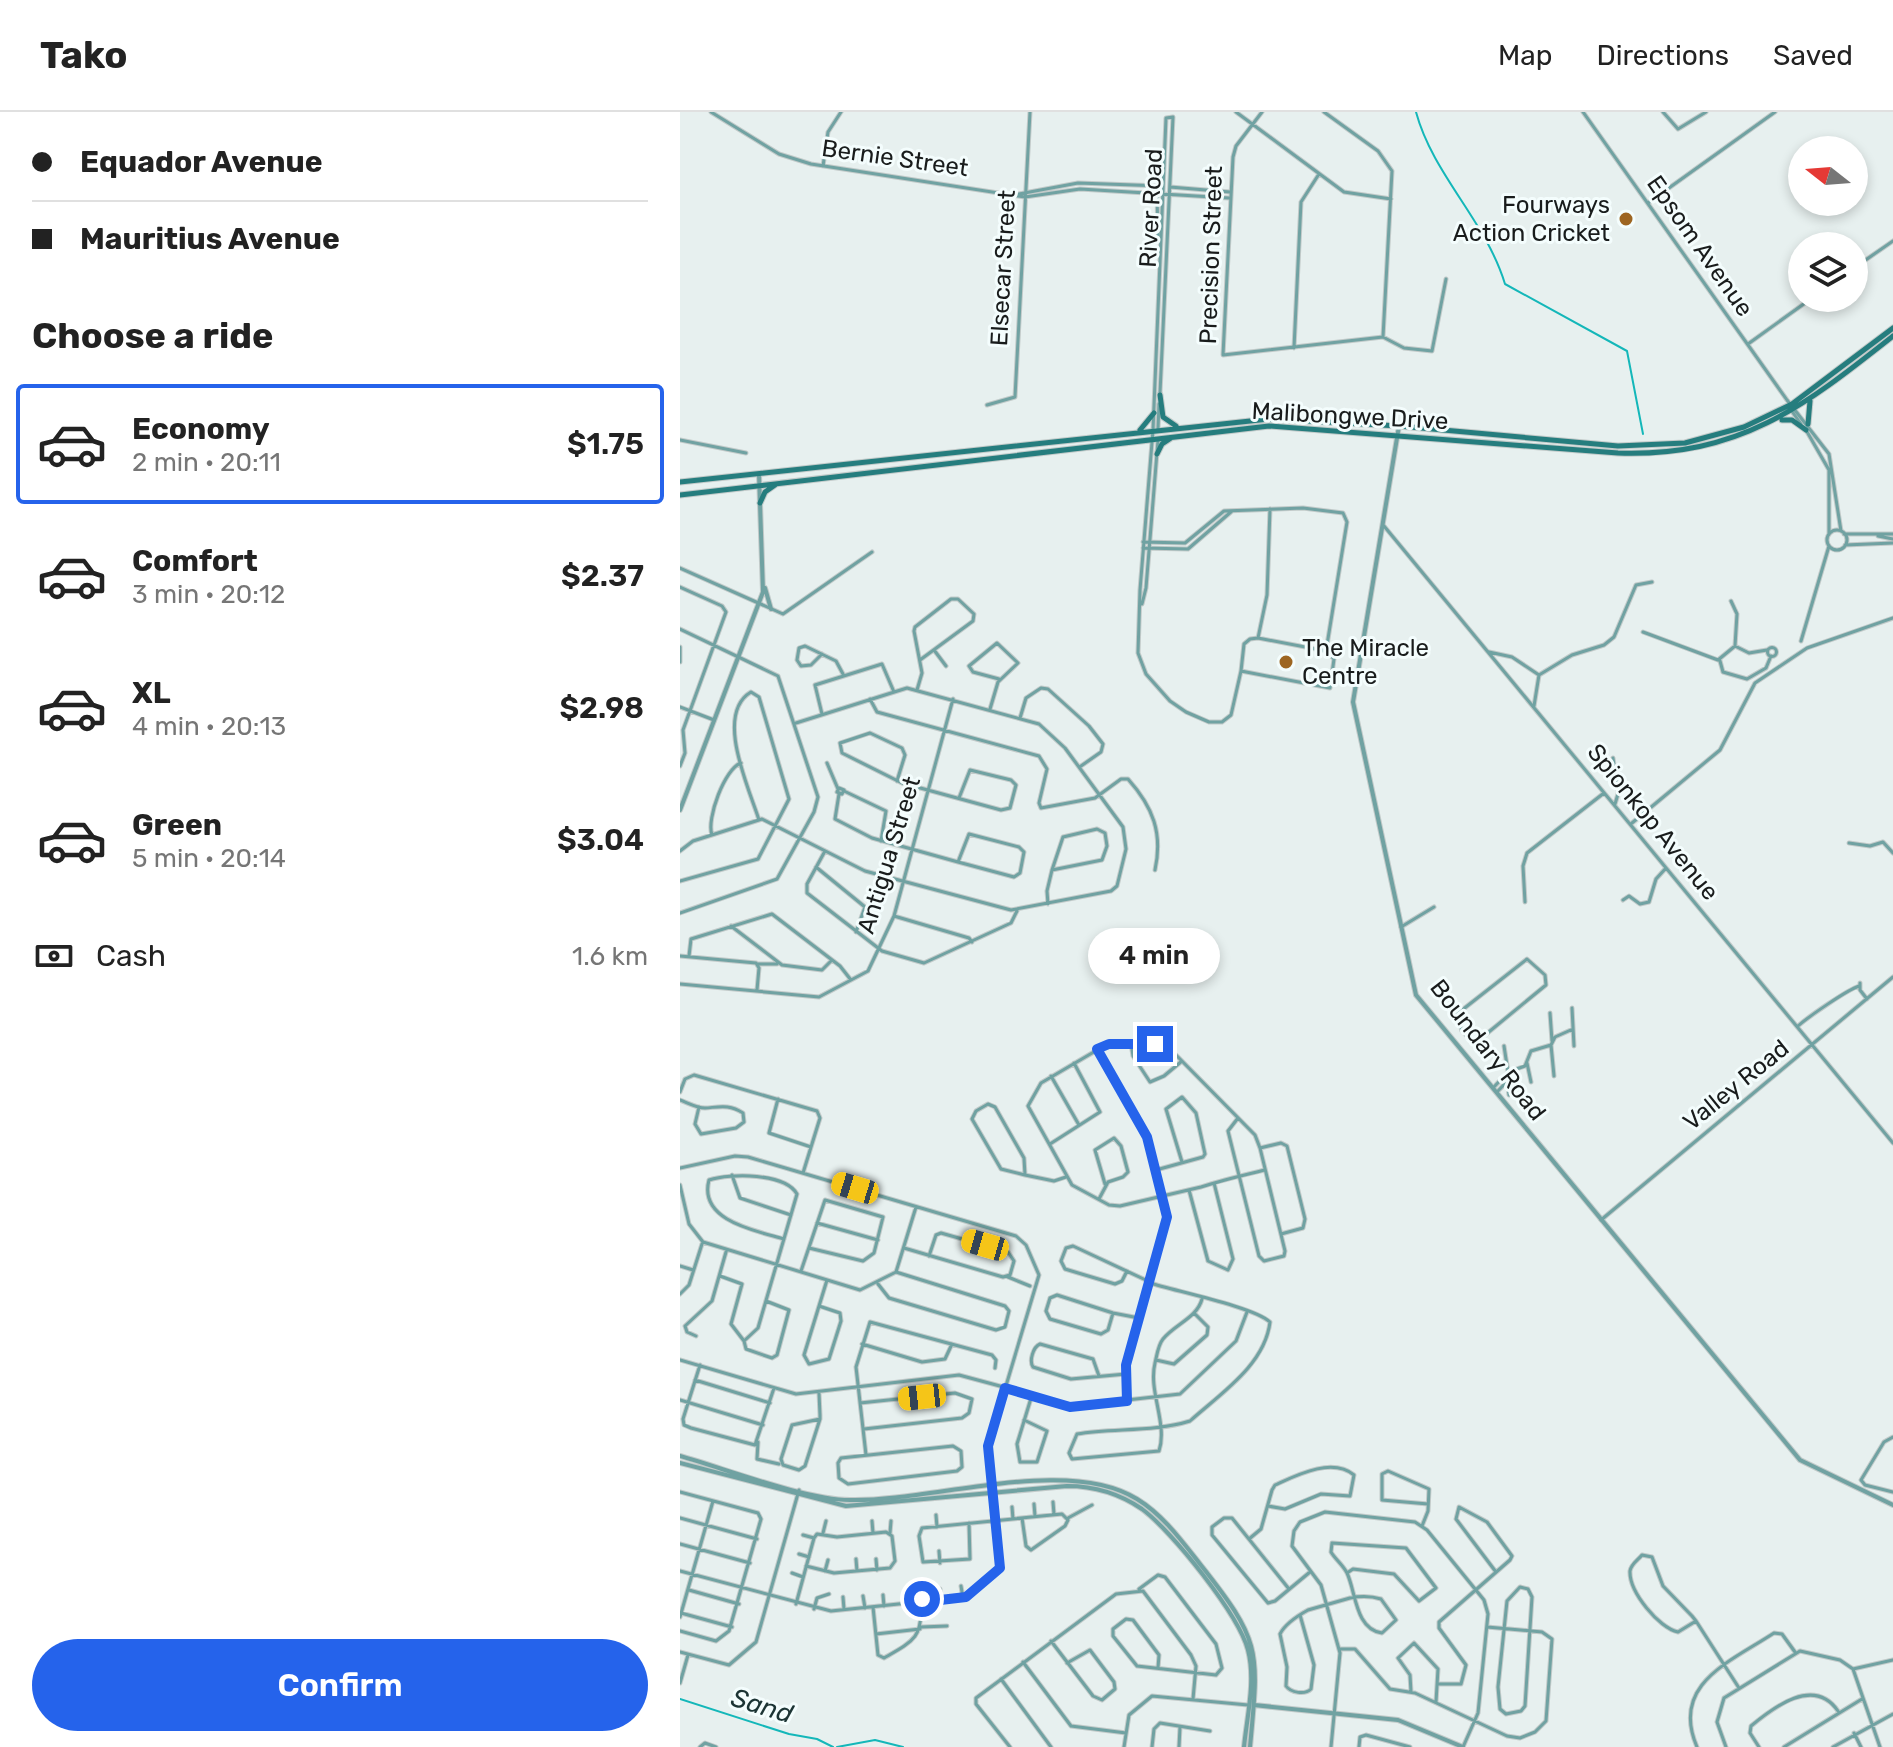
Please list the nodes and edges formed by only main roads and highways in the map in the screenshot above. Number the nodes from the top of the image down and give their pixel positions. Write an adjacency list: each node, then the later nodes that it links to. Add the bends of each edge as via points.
1 (1893, 328): 5 (main road, Malibongwe Drive)
2 (1893, 336): 4 (main road, Malibongwe Drive)
3 (1160, 395): 8 (main road, via 1163,417)
4 (1810, 400): 5 (main road, Malibongwe Drive); 7 (main road, via 1807,427)
5 (1791, 406): 7 (main road, Malibongwe Drive); 13 (main road, Malibongwe Drive, via 1706,439)
6 (1154, 413): 9 (main road)
7 (1777, 420): 13 (main road, Malibongwe Drive, via 1707,445)
8 (1182, 431): 9 (main road, Malibongwe Drive); 10 (main road, Malibongwe Drive); 12 (main road, Malibongwe Drive, via 1269,426); 12 (main road, Malibongwe Drive, via 1269,419); 14 (main road, via 1165,441)
9 (1136, 432): 15 (main road, Malibongwe Drive)
10 (1141, 439): 11 (main road); 16 (main road, Malibongwe Drive)
11 (1151, 447)
12 (1636, 450): 13 (main road, Malibongwe Drive)
13 (1646, 450)
14 (1157, 454)
15 (680, 482)
16 (776, 484): 17 (main road, Malibongwe Drive); 18 (main road)
17 (680, 495)
18 (760, 503)

